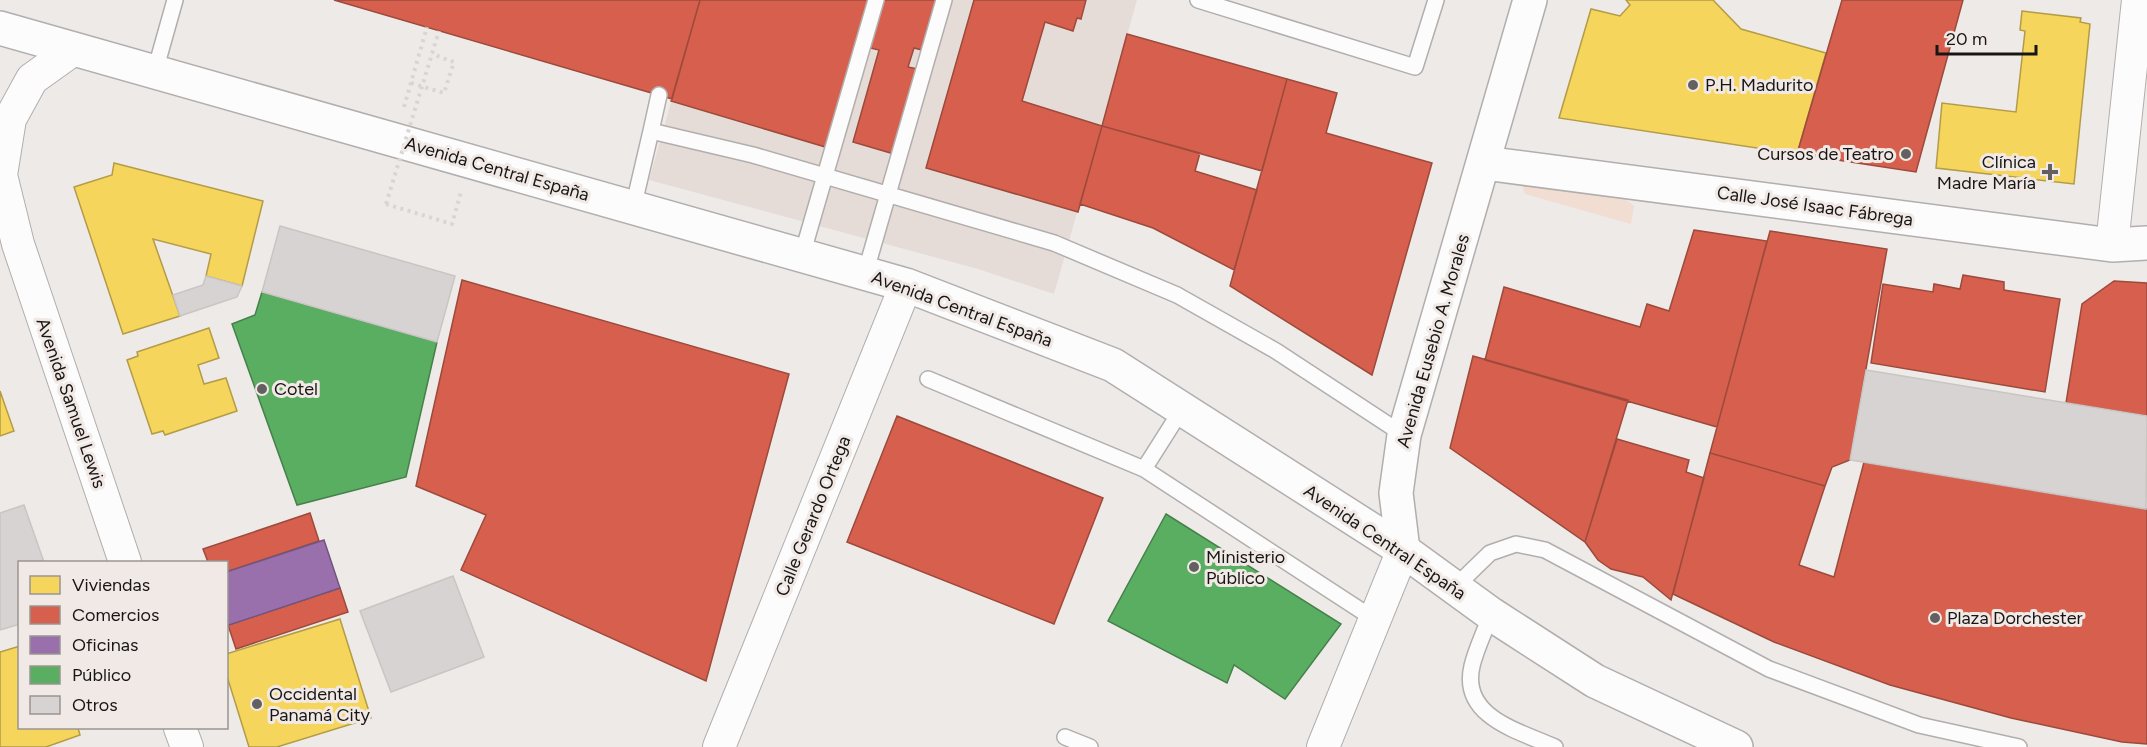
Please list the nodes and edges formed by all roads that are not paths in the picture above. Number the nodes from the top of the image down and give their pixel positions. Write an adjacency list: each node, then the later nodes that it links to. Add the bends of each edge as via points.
1 (175, 0): 10 (lane)
2 (876, 0): 14 (lane)
3 (944, 0): 15 (lane)
4 (1198, 0): 5 (lane, via 1415,67)
5 (1436, 0)
6 (1530, 0): 13 (main road, Avenida Eusebio A. Morales)
7 (2138, 0): 19 (street)
8 (0, 28): 9 (main road, Avenida Central España)
9 (74, 49): 10 (main road, Avenida Central España); 17 (street, Avenida Samuel Lewis, via 32,79 10,119 1,175)
10 (155, 71): 16 (main road, Avenida Central España)
11 (660, 95): 12 (lane)
12 (651, 131): 14 (lane); 16 (lane)
13 (1484, 163): 19 (main road, Calle José Isaac Fábrega); 25 (main road, Avenida Eusebio A. Morales)
14 (825, 176): 15 (lane); 20 (lane)
15 (889, 195): 21 (lane); 25 (lane, via 1054,243 1177,295 1276,351)
16 (633, 208): 20 (main road, Avenida Central España)
17 (9, 233): 28 (street, Avenida Samuel Lewis)
18 (2147, 243): 19 (main road, Calle José Isaac Fábrega)
19 (2112, 245)
20 (802, 255): 21 (main road, Avenida Central España)
21 (865, 274): 22 (main road, Avenida Central España)
22 (906, 285): 24 (main road, Avenida Central España, via 1113,365); 35 (street, Calle Gerardo Ortega)
23 (928, 378): 26 (lane)
24 (1182, 408): 26 (lane); 27 (main road, Avenida Central España)
25 (1404, 435): 27 (main road, Avenida Eusebio A. Morales, via 1396,493)
26 (1144, 469): 31 (lane)
27 (1402, 550): 29 (main road, Avenida Central España); 31 (street, Avenida Eusebio A. Morales)
28 (125, 561)
29 (1454, 588): 30 (main road, Avenida Central España); 40 (lane, via 1490,553 1516,544 1545,550 1769,669 1919,725)
30 (1491, 614): 38 (lane, via 1472,668 1472,697 1492,720); 39 (main road, Avenida Central España, via 1595,681)
31 (1374, 619): 37 (street, Avenida Eusebio A. Morales)
32 (180, 729): 34 (street)
33 (1065, 737): 36 (lane)
34 (187, 747)
35 (719, 747)
36 (1090, 747)
37 (1323, 747)
38 (1555, 747)
39 (1736, 747)
40 (2019, 747)

